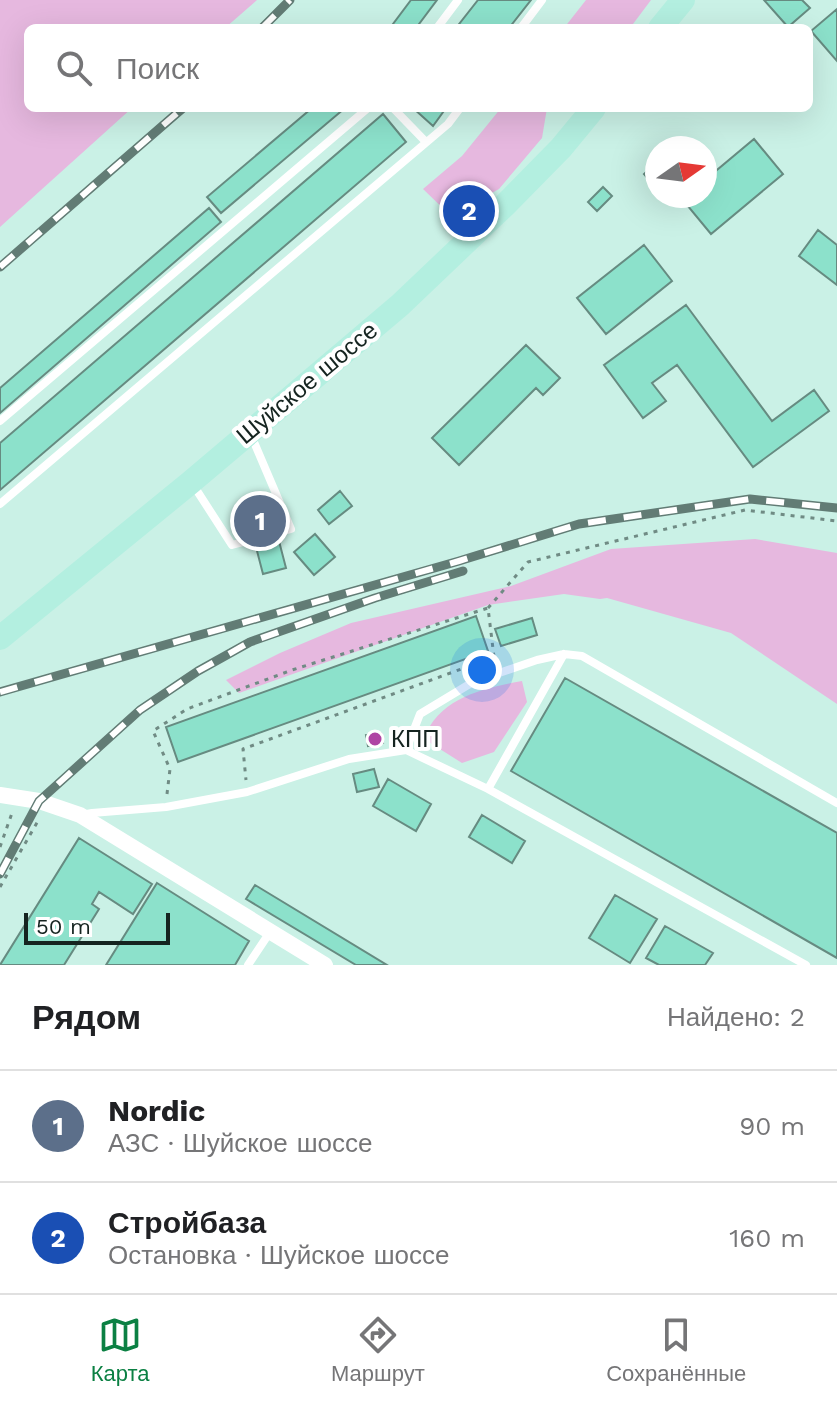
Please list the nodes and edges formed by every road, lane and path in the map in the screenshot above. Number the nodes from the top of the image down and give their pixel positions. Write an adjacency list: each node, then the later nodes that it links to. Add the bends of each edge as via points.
1 (458, 0): 4 (lane)
2 (542, 0): 5 (lane)
3 (683, 0): 6 (main road)
4 (440, 24)
5 (524, 24)
6 (663, 24)
7 (363, 112): 12 (lane)
8 (397, 112): 11 (lane)
9 (457, 112): 11 (lane)
10 (591, 112): 13 (main road, Шуйское шоссе, via 483,227 400,305)
11 (426, 142): 15 (lane)
12 (0, 421)
13 (249, 431): 14 (main road, Шуйское шоссе); 14 (lane, via 291,529 232,545)
14 (191, 482): 18 (main road, Шуйское шоссе)
15 (0, 504)
16 (837, 521): 17 (path, via 745,510 528,562)
17 (488, 608): 22 (path, via 494,657 243,749); 27 (path, via 187,709 153,731 170,769)
18 (0, 638)
19 (564, 654): 20 (lane, via 473,682 420,714); 21 (lane); 25 (lane, via 582,656)
20 (406, 750): 21 (lane); 22 (lane, via 349,759)
21 (488, 789): 34 (lane)
22 (247, 792): 27 (lane)
23 (0, 795): 24 (street)
24 (17, 798): 26 (street); 29 (path)
25 (837, 803)
26 (48, 804): 28 (street); 30 (path)
27 (166, 807): 28 (lane)
28 (80, 815): 31 (street)
29 (0, 847)
30 (0, 887)
31 (270, 931): 32 (lane); 33 (street)
32 (248, 965)
33 (325, 965)
34 (806, 965)

